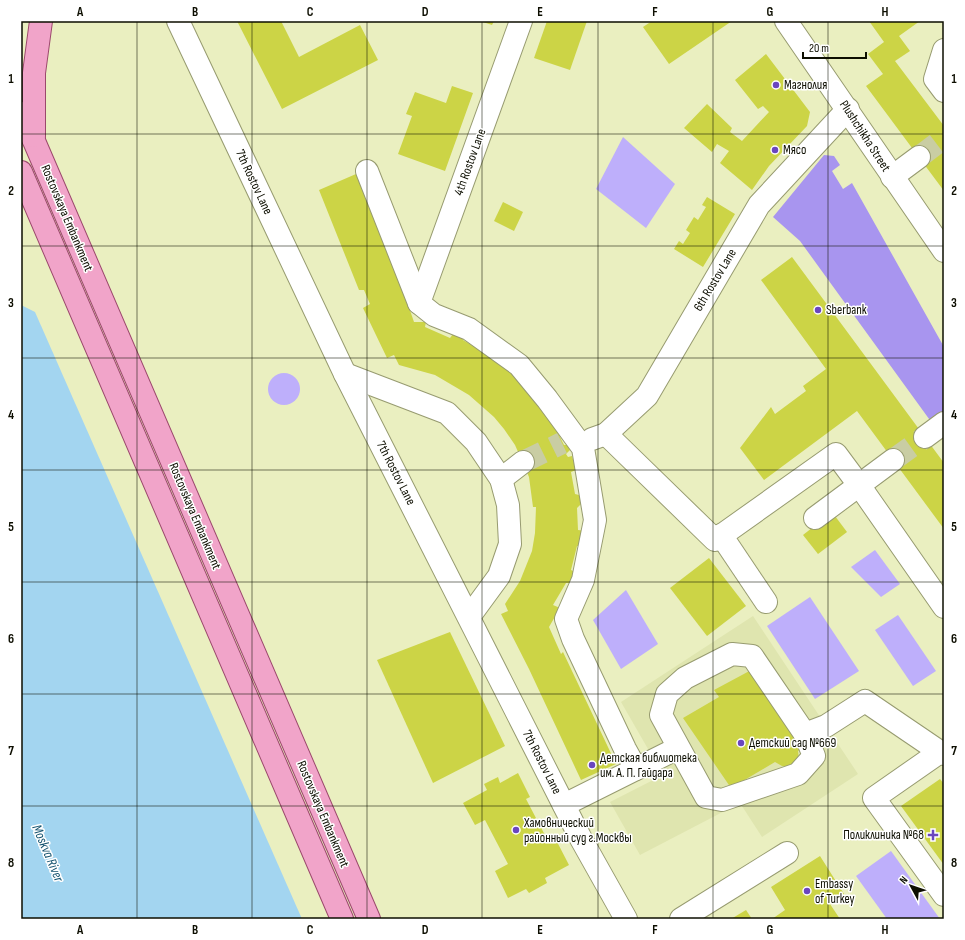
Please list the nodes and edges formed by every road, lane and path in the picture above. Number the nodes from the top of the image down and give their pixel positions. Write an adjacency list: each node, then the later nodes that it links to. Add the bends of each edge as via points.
1 (41, 21): 9 (main road, via 34,73)
2 (178, 21): 16 (street, 7th Rostov Lane)
3 (521, 21): 15 (street, 4th Rostov Lane)
4 (786, 21): 7 (street, Plushchikha Street)
5 (944, 50): 6 (street, via 936,79)
6 (944, 91)
7 (848, 110): 13 (street, Plushchikha Street); 18 (street, 6th Rostov Lane, via 759,205 647,396)
8 (21, 114): 9 (main road, Rostovskaya Embankment)
9 (34, 141): 38 (main road, Rostovskaya Embankment)
10 (919, 157): 13 (street)
11 (367, 171): 15 (street)
12 (21, 172): 37 (main road, Rostovskaya Embankment)
13 (892, 177): 14 (street, Plushchikha Street)
14 (944, 251)
15 (419, 303): 20 (street, via 434,315 469,329 519,365)
16 (346, 374): 23 (street, via 447,413 476,442); 29 (street, 7th Rostov Lane)
17 (944, 423): 19 (street)
18 (606, 434): 20 (street, 6th Rostov Lane); 26 (street, via 715,540)
19 (925, 437)
20 (573, 441): 33 (street, via 583,448 595,520 583,580 566,619 573,639)
21 (893, 460): 24 (street)
22 (524, 462): 23 (street)
23 (501, 479): 29 (street, via 508,505 510,544 499,576)
24 (859, 485): 25 (street); 26 (street, via 836,454); 28 (street)
25 (815, 518)
26 (722, 535): 27 (street)
27 (766, 602)
28 (944, 607)
29 (469, 617): 34 (street, 7th Rostov Lane)
30 (806, 734): 31 (street, via 814,756 798,774 722,800 706,797); 31 (street, via 752,656 732,654 685,678 666,694 661,715); 32 (street, via 826,726 865,701)
31 (678, 748): 33 (street)
32 (942, 753): 36 (street, via 874,798)
33 (636, 769): 34 (street)
34 (564, 805): 39 (street, 7th Rostov Lane)
35 (788, 853): 40 (street)
36 (944, 896)
37 (342, 919)
38 (369, 919)
39 (626, 919)
40 (681, 919)

